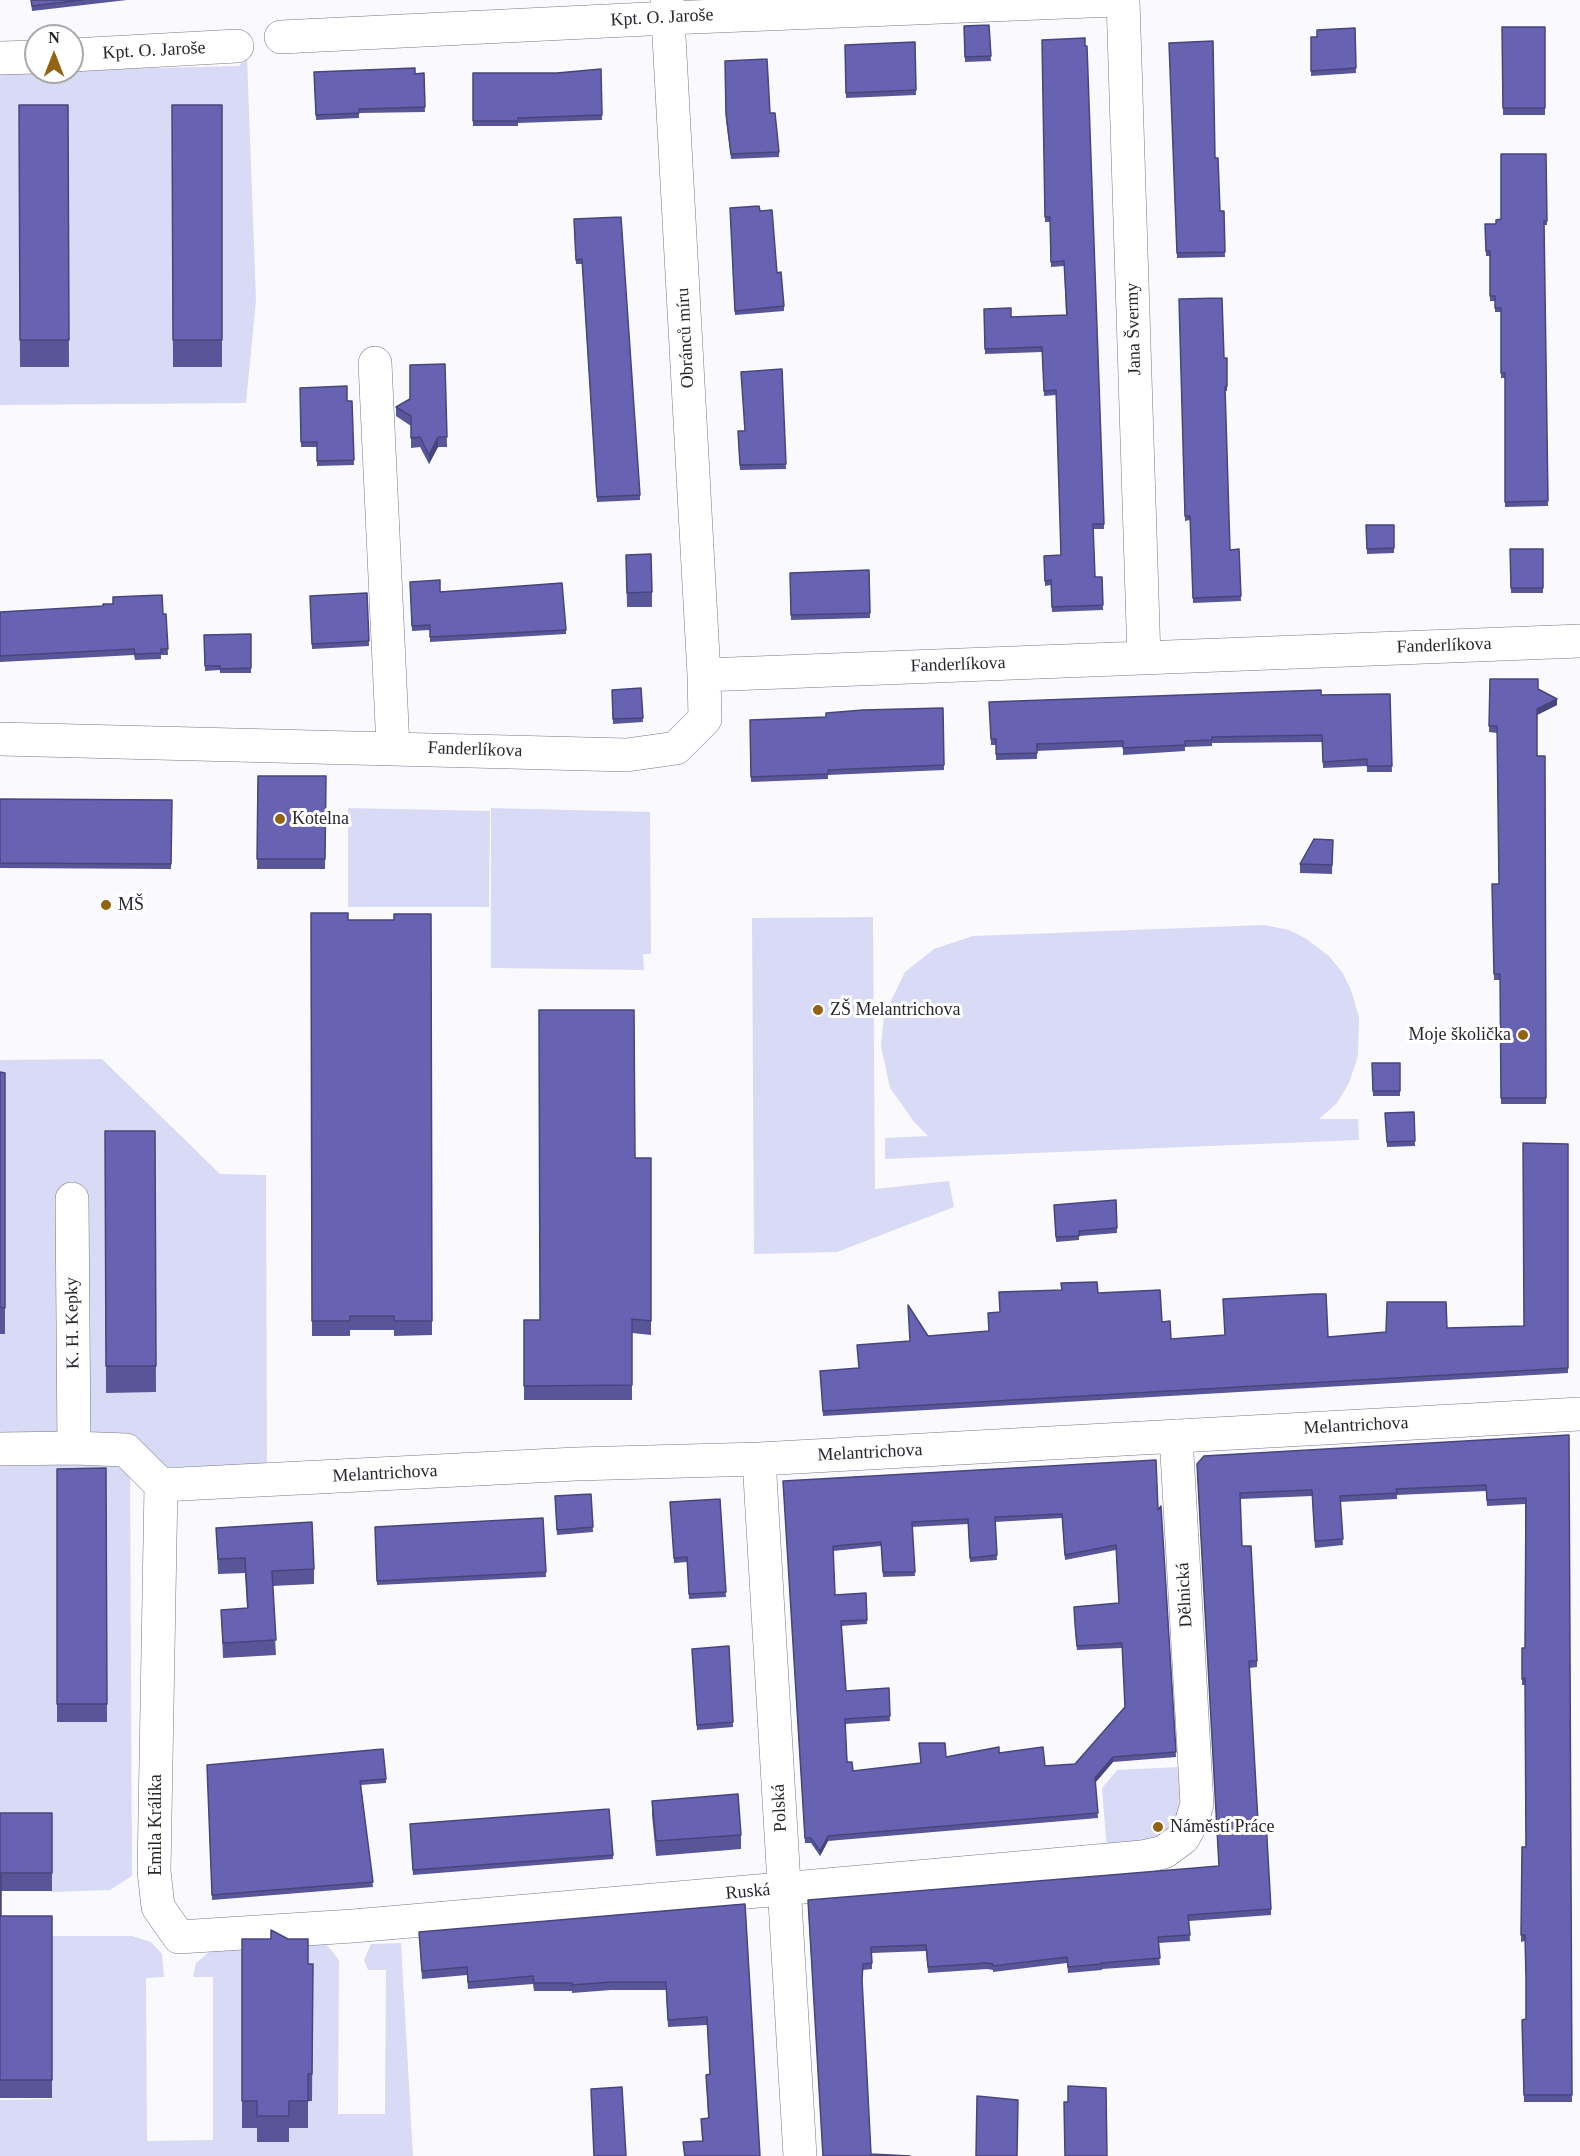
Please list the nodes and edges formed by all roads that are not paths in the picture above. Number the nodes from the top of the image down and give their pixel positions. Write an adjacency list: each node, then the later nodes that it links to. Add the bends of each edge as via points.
1 (1114, 0): 3 (street, Kpt. O. Jaroše)
2 (1124, 0): 11 (street, Jana Švermy)
3 (667, 9): 4 (street, Kpt. O. Jaroše); 12 (street, Obránců míru)
4 (281, 37)
5 (237, 46): 6 (street, Kpt. O. Jaroše)
6 (84, 54)
7 (24, 57): 8 (street)
8 (0, 58)
9 (375, 363): 14 (street)
10 (1580, 641): 11 (street, Fanderlíkova)
11 (1144, 658): 12 (street, Fanderlíkova)
12 (705, 675): 14 (street, Fanderlíkova, via 705,718 676,748 627,755)
13 (0, 739): 14 (street, Fanderlíkova)
14 (393, 748)
15 (72, 1199): 18 (street, K. H. Kepky)
16 (1580, 1414): 17 (street, Melantrichova)
17 (1176, 1436): 20 (street, Melantrichova); 22 (street, Dělnická, via 1197,1804 1183,1838 1164,1852)
18 (74, 1448): 19 (street); 21 (street, via 126,1450)
19 (0, 1449)
20 (759, 1459): 21 (street, Melantrichova); 23 (street, Polská)
21 (160, 1485): 24 (street, Emila Králíka, via 154,1871 158,1907 179,1937)
22 (1094, 1861): 23 (street, Ruská)
23 (785, 1888): 24 (street, Ruská); 25 (street, Polská)
24 (401, 1921)
25 (800, 2156)

